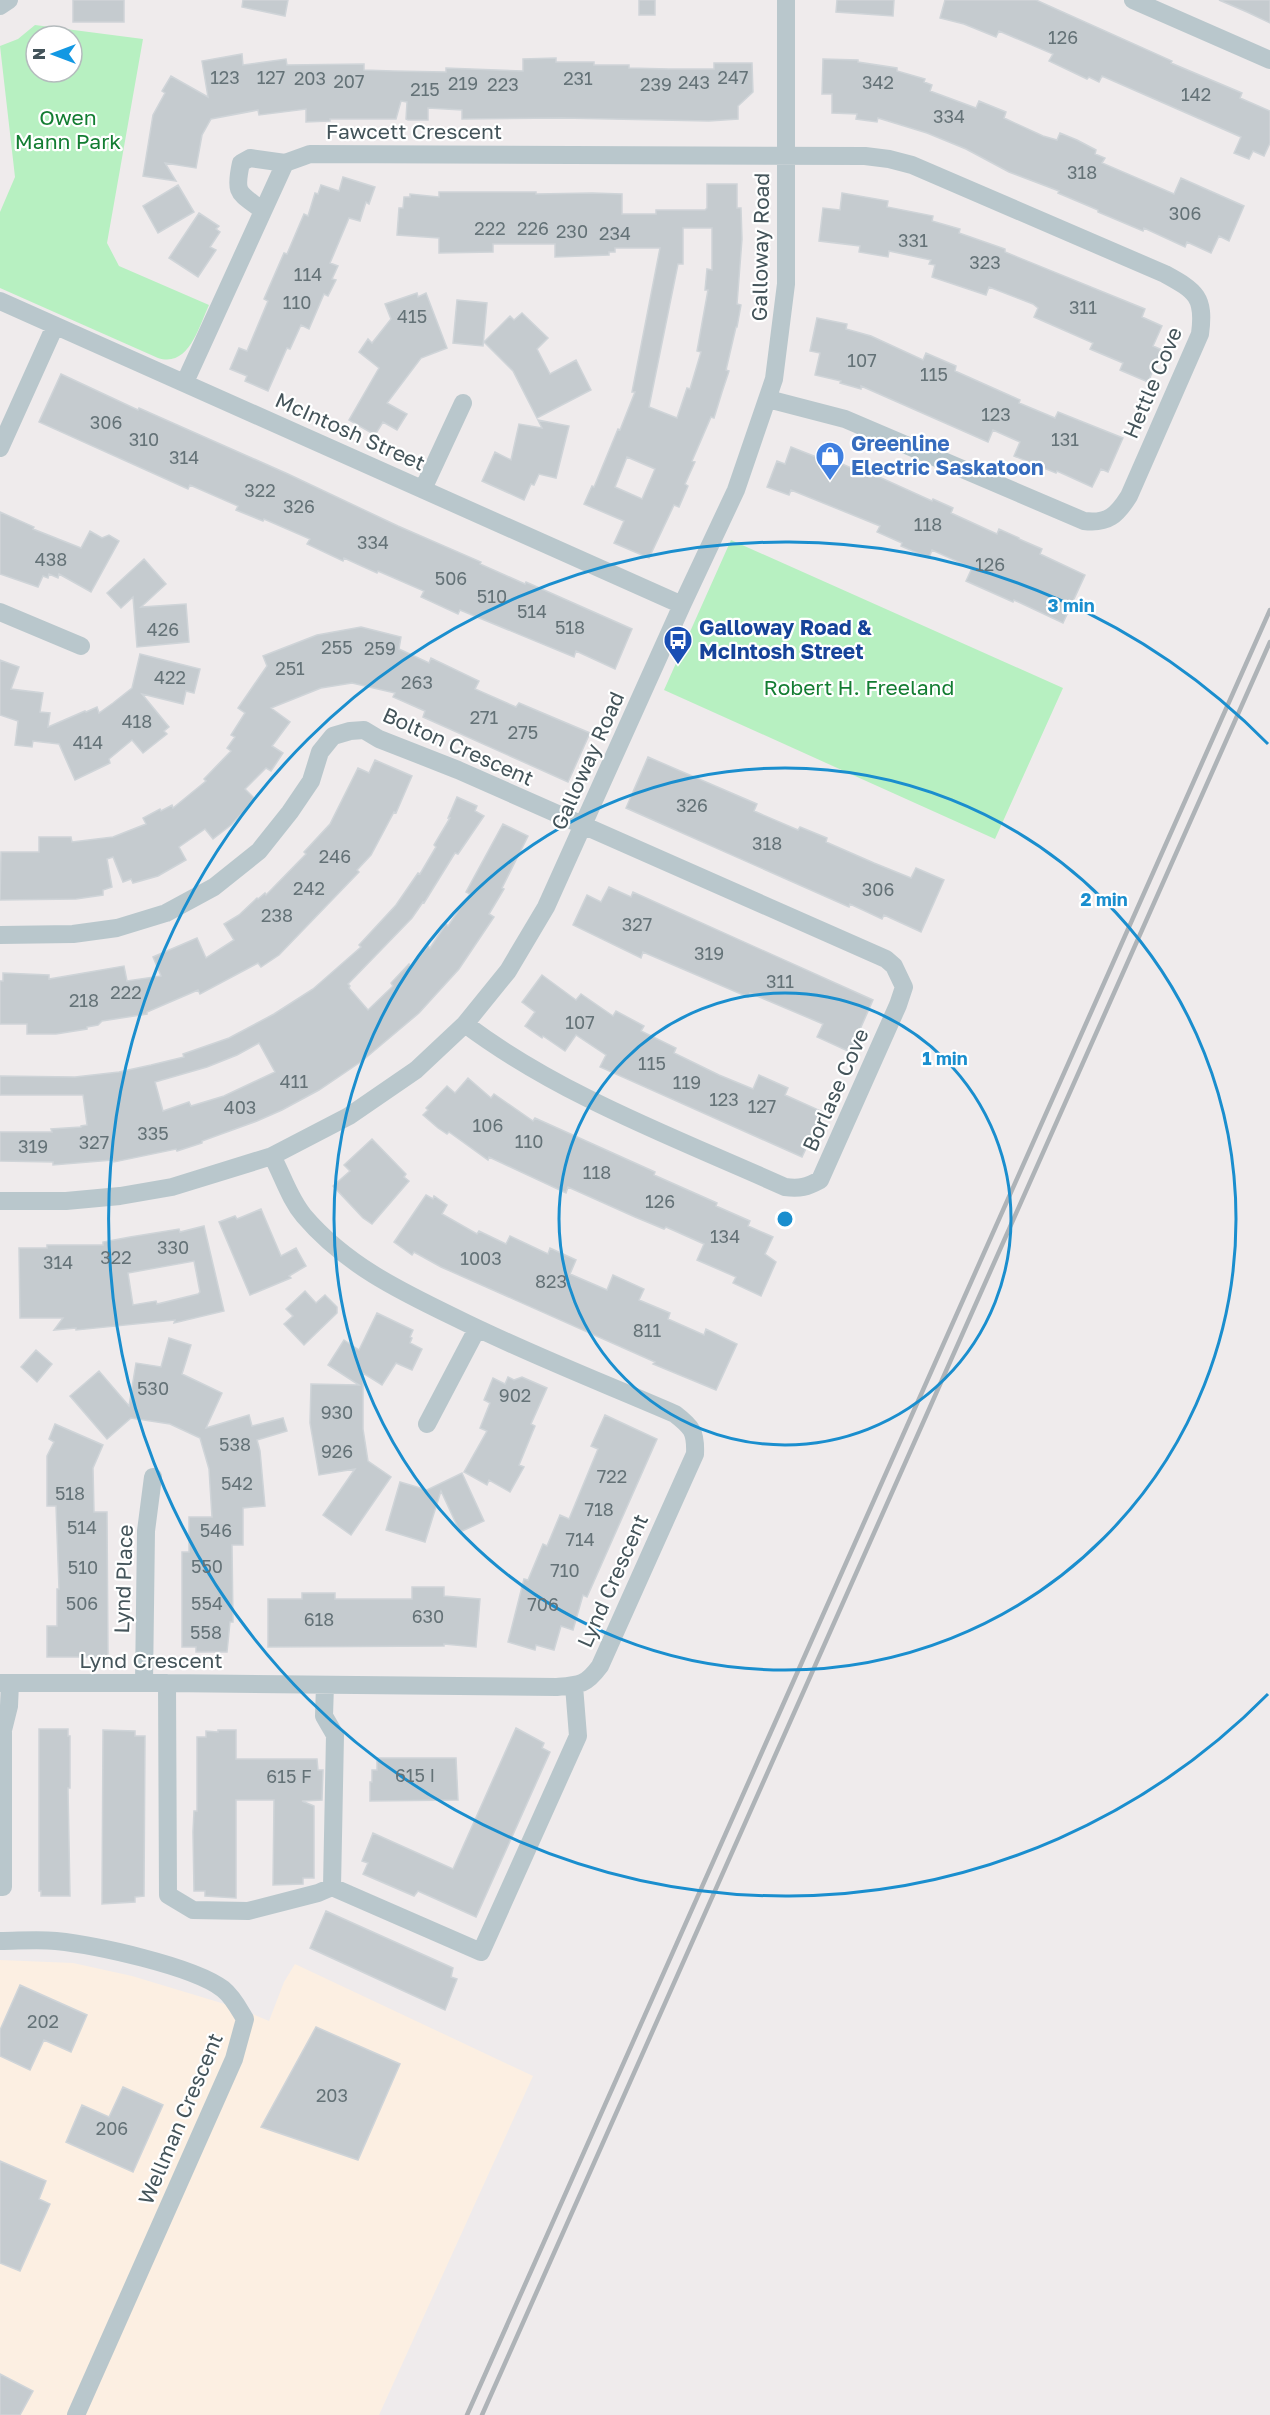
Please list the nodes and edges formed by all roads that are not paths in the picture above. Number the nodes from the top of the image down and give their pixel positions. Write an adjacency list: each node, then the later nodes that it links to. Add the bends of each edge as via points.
1 (9, 0): 4 (street)
2 (786, 0): 6 (street, Galloway Road)
3 (1133, 0): 5 (street)
4 (0, 6)
5 (1270, 60)
6 (785, 155): 7 (street, Fawcett Crescent, via 310,154); 12 (street, Galloway Road, via 786,284 779,350); 12 (street, Hettle Cove, via 866,156 912,165 1165,274 1199,299 1203,315 1200,334 1129,496 1118,513 1096,523 845,419)
7 (285, 163): 8 (street); 8 (street, via 250,159 241,163 237,183 240,193)
8 (263, 211): 11 (street)
9 (0, 301): 10 (street, McIntosh Street)
10 (54, 326): 11 (street, McIntosh Street); 14 (street)
11 (185, 382): 15 (street, McIntosh Street)
12 (768, 399): 16 (street, Galloway Road, via 736,490)
13 (463, 403): 15 (street)
14 (0, 448)
15 (423, 489): 16 (street, McIntosh Street)
16 (682, 605): 19 (street, Galloway Road)
17 (0, 612): 18 (street)
18 (81, 646)
19 (584, 827): 20 (street, Bolton Crescent, via 364,730 350,731 333,736 320,752 310,782 259,851 214,887 166,913 117,928 73,934); 21 (street, Galloway Road, via 546,907 508,971); 21 (street, Borlase Cove, via 886,959 894,966 904,987 898,1005 820,1180 809,1187 785,1187 575,1093 497,1048)
20 (0, 935)
21 (465, 1024): 22 (street, Galloway Road, via 416,1070 377,1098)
22 (272, 1156): 23 (street, Galloway Road, via 172,1187 120,1197); 24 (street, Lynd Crescent, via 289,1195 303,1215 344,1256 403,1293)
23 (0, 1201)
24 (477, 1329): 25 (street); 31 (street, Lynd Crescent, via 675,1414 690,1425 696,1437 695,1454 600,1666 588,1681)
25 (427, 1424)
26 (153, 1477): 28 (street, Lynd Place, via 146,1531)
27 (5, 1683): 28 (street, Lynd Crescent); 32 (street, via 9,1706 3,1730)
28 (144, 1683): 29 (street, Lynd Crescent)
29 (167, 1683): 30 (street, Lynd Crescent); 33 (street, via 168,1895 193,1910 248,1911)
30 (325, 1685): 31 (street, Lynd Crescent); 33 (street, via 324,1716 335,1735)
31 (574, 1686): 33 (street, via 578,1736 481,1952)
32 (0, 1887)
33 (332, 1887)
34 (0, 1941): 35 (street, Wellman Crescent, via 56,1941 179,1969 206,1978 226,1991 245,2019 234,2059)
35 (76, 2415)

